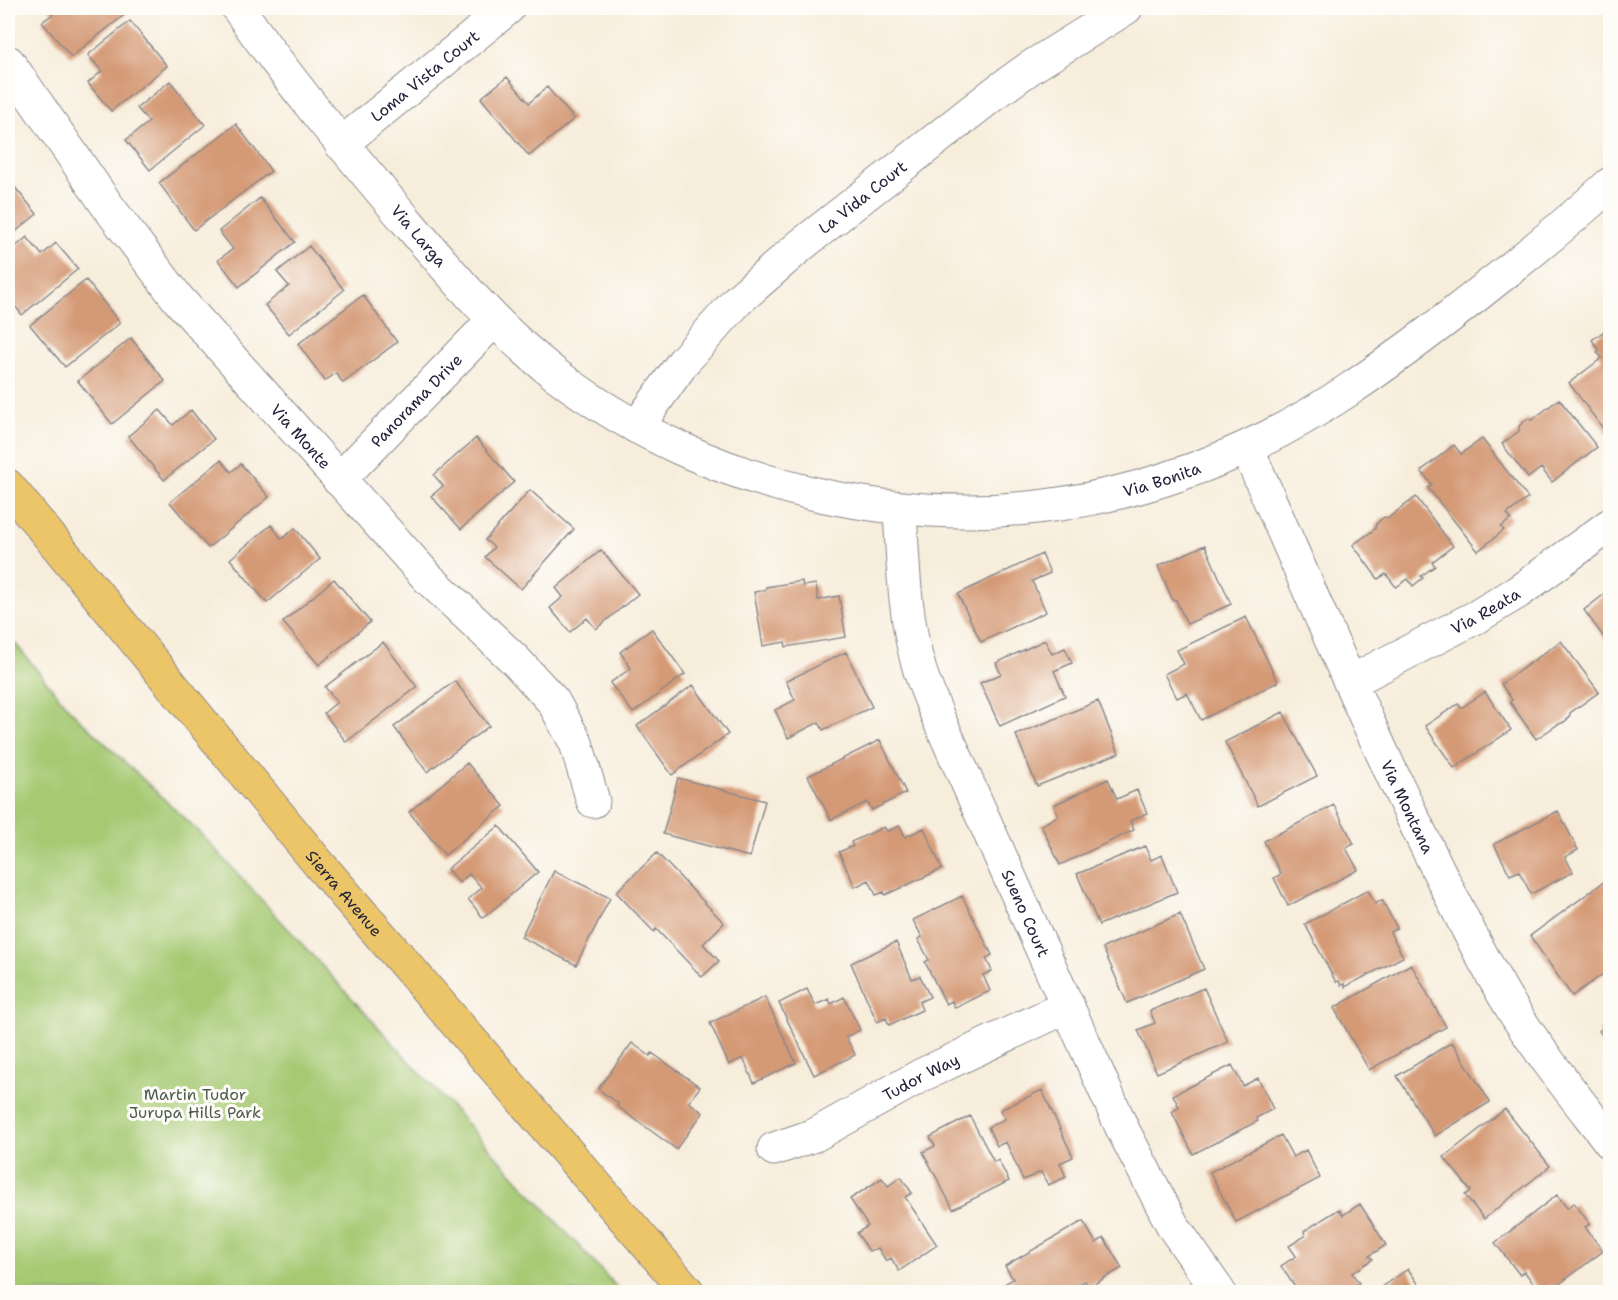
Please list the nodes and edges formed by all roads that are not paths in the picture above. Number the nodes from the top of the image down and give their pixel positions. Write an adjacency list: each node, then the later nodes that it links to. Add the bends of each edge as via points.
1 (238, 8): 5 (street, Via Larga)
2 (508, 8): 5 (street, Loma Vista Court)
3 (1126, 8): 8 (street, La Vida Court, via 995,93 769,272 720,318)
4 (8, 62): 10 (street, Via Monte, via 178,299)
5 (341, 144): 7 (street, Via Larga)
6 (1611, 184): 9 (street, Via Bonita, via 1518,263 1397,356 1336,398)
7 (494, 321): 8 (street, Via Larga, via 556,375); 10 (street, Panorama Drive)
8 (637, 427): 12 (street, Via Bonita, via 758,479)
9 (1247, 448): 12 (street, Via Bonita, via 1164,480 1098,499 1027,509); 14 (street, Via Montana)
10 (339, 480): 15 (street, Via Monte, via 428,578 553,700 576,743)
11 (8, 486): 19 (main road, Sierra Avenue, via 320,864)
12 (900, 509): 16 (street, Sueno Court, via 905,599 920,672)
13 (1611, 525): 14 (street, Via Reata, via 1518,592)
14 (1350, 682): 17 (street, Via Montana, via 1405,802 1496,982 1544,1055)
15 (592, 801)
16 (1068, 1006): 18 (street, Tudor Way, via 922,1075 814,1135); 20 (street, Sueno Court, via 1154,1192)
17 (1611, 1142)
18 (774, 1149)
19 (688, 1293)
20 (1219, 1293)

